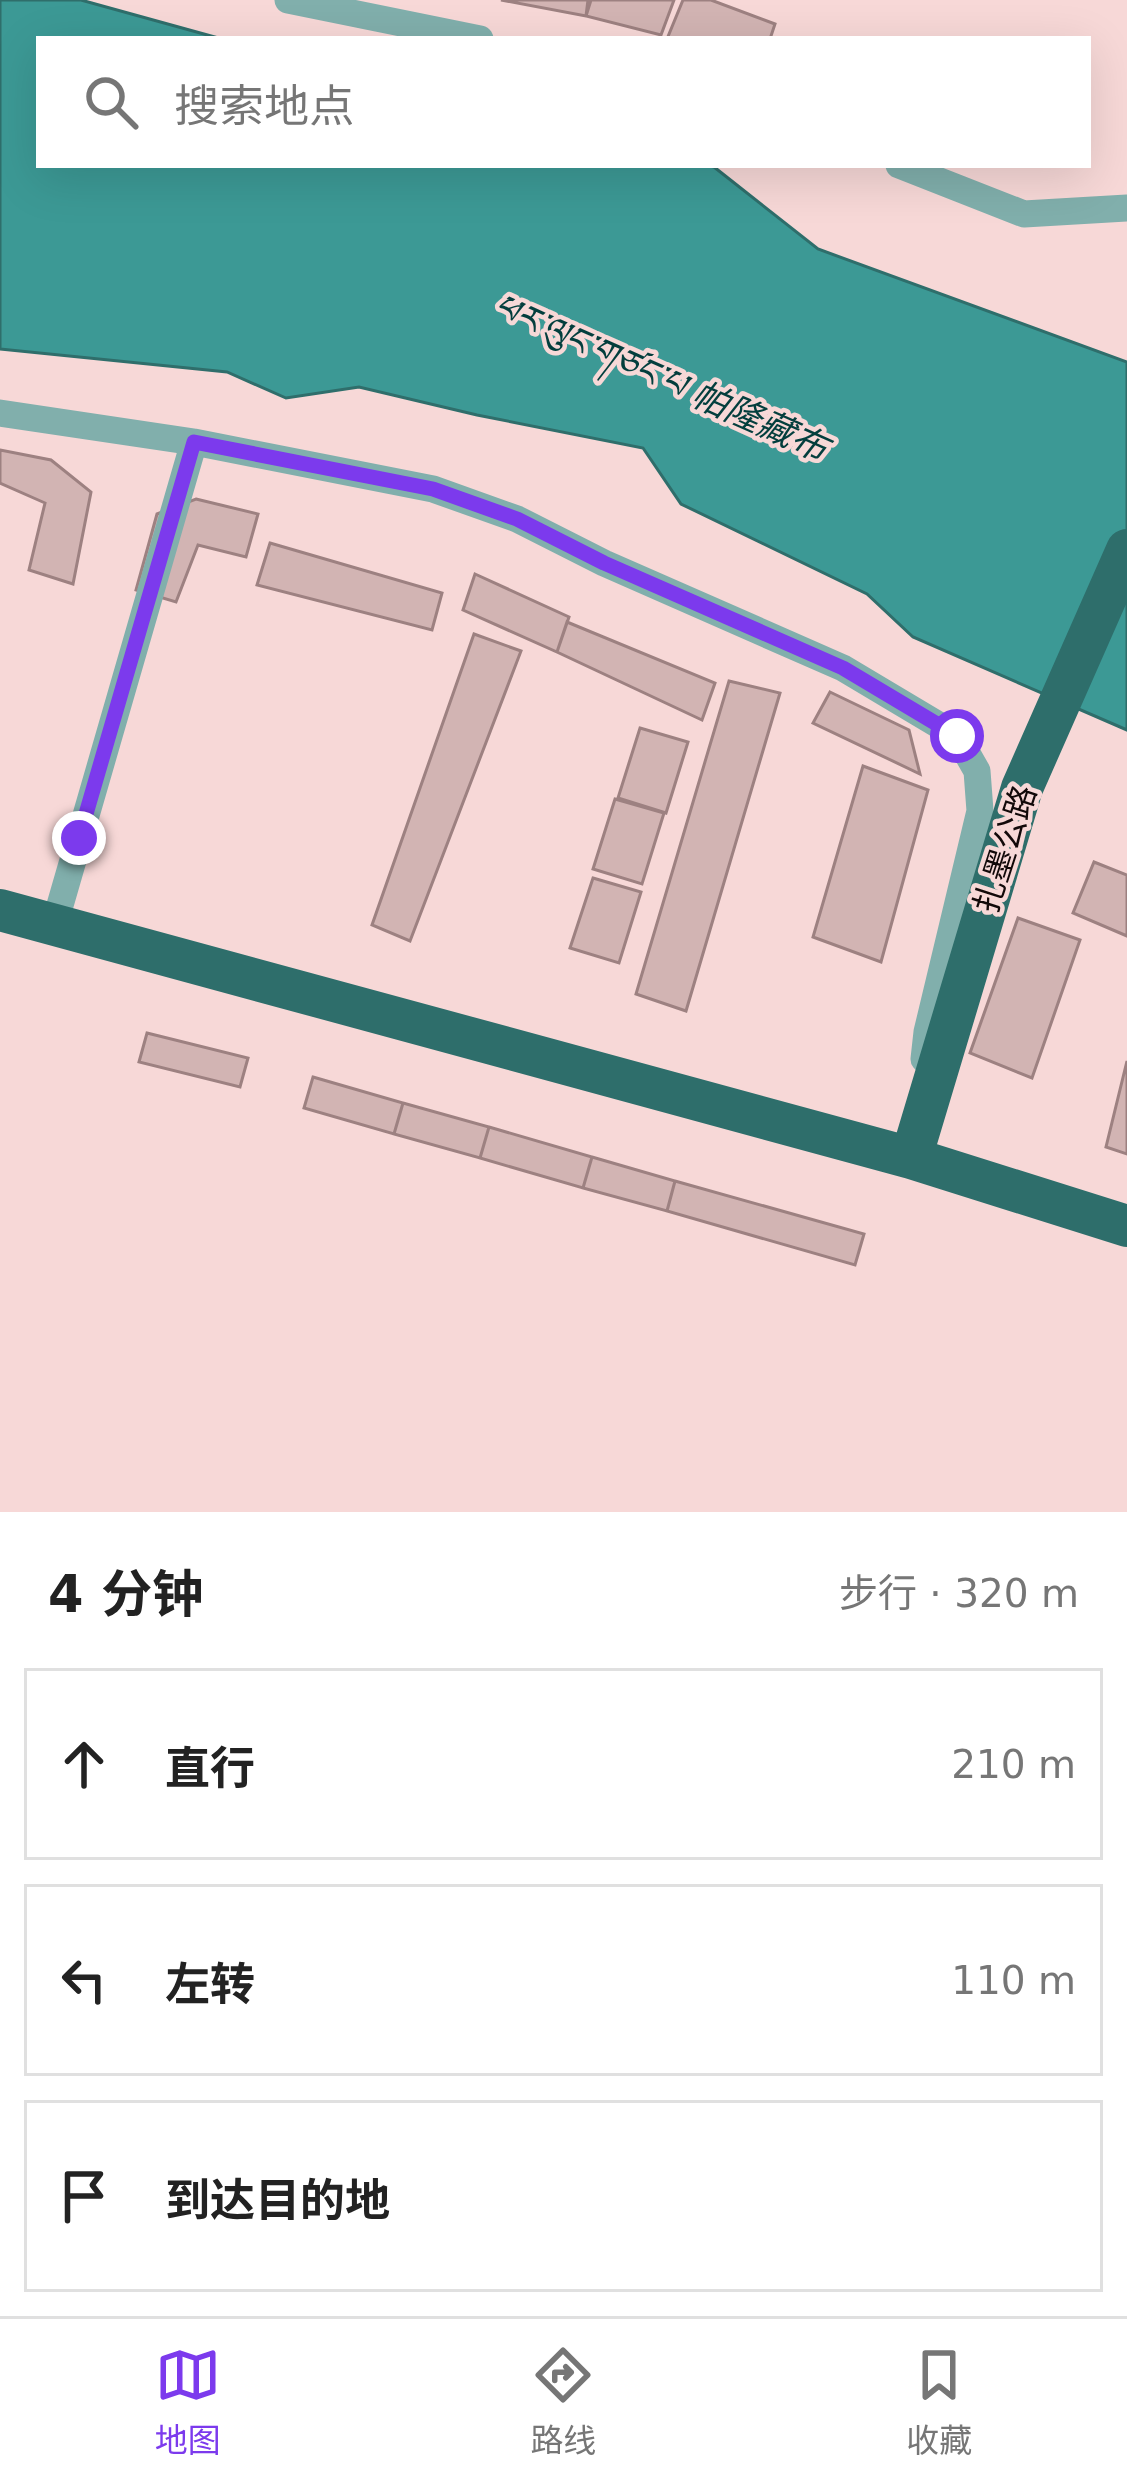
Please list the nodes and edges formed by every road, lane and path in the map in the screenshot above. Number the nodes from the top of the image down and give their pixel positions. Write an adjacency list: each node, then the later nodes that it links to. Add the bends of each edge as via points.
1 (288, 0): 2 (street)
2 (465, 36)
3 (907, 168): 4 (street, via 1024,214)
4 (1127, 208)
5 (0, 413): 6 (street)
6 (194, 442): 9 (street); 10 (street, via 433,489 517,519 843,668 957,736 977,771 980,812 927,1032)
7 (1127, 550): 10 (highway, 扎墨公路, via 1022,788)
8 (0, 910): 9 (highway)
9 (54, 926): 10 (highway)
10 (911, 1158): 11 (highway)
11 (1127, 1226)

